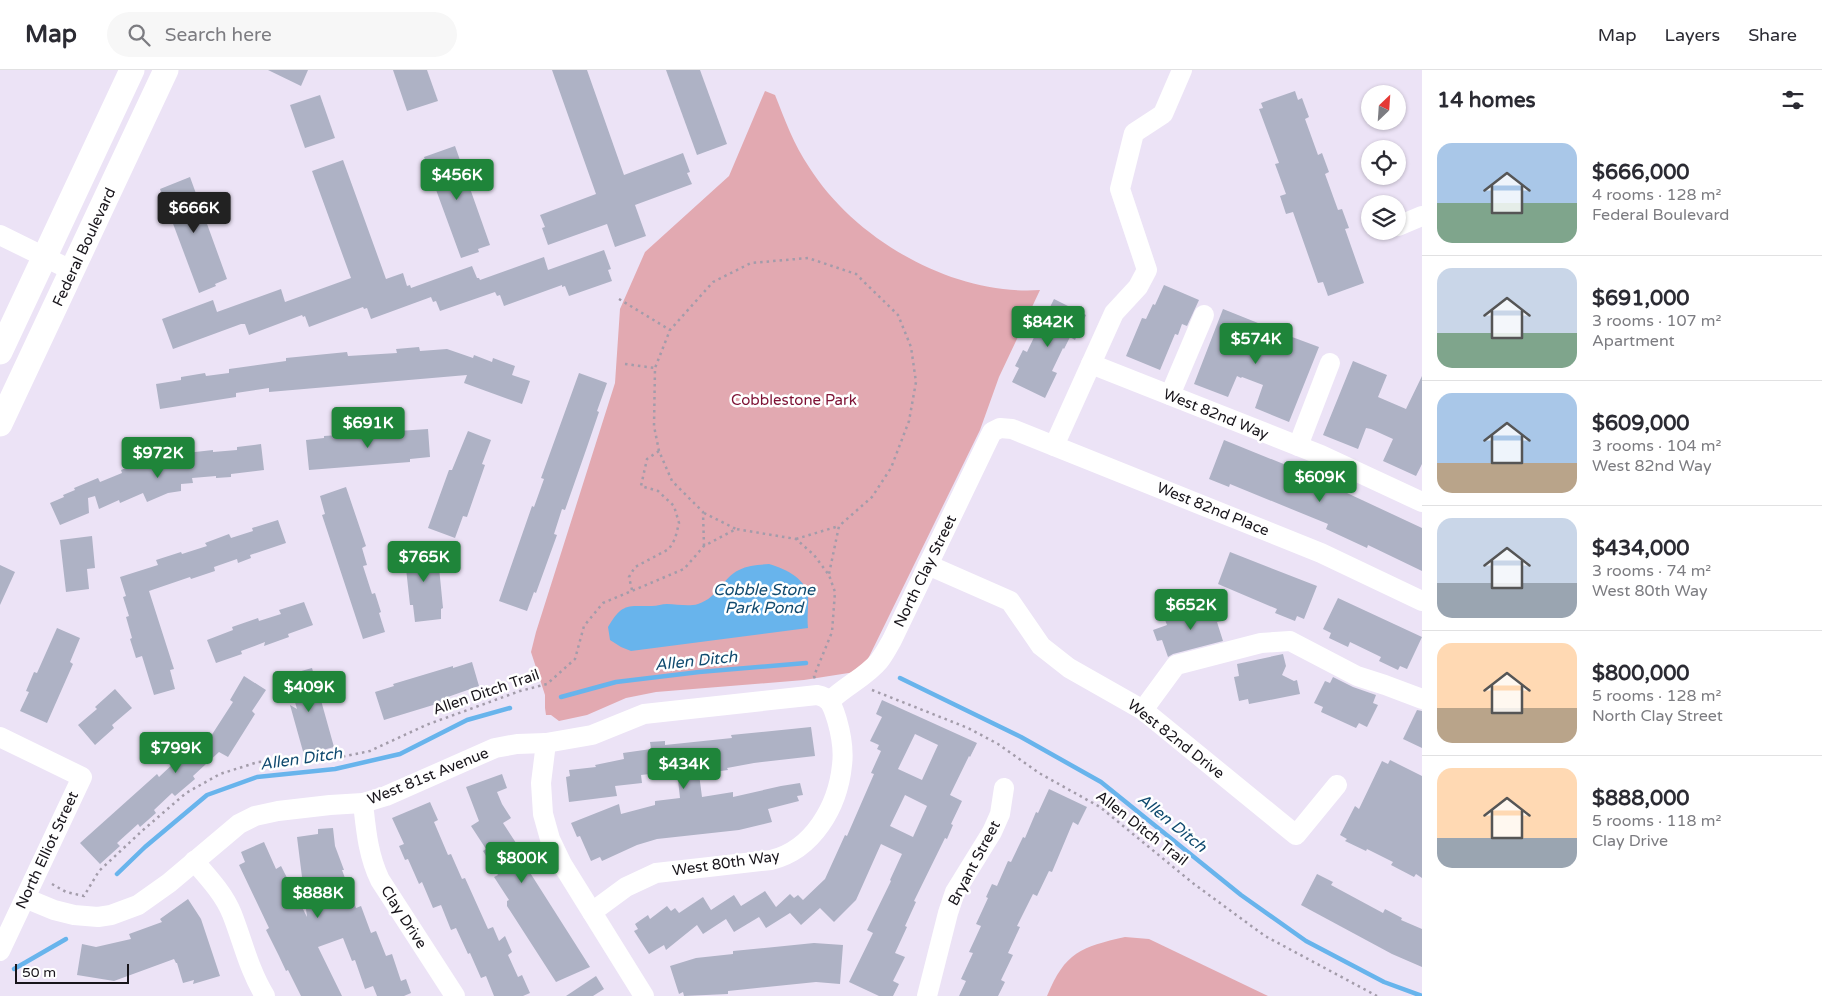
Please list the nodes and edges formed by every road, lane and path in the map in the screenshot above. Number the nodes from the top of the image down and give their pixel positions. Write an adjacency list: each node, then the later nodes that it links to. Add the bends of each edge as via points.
1 (132, 70): 7 (main road, Federal Boulevard)
2 (166, 70): 8 (main road, Federal Boulevard)
3 (1182, 70): 15 (street, via 1163,114 1134,133 1120,189 1147,270 1138,287 1114,313)
4 (1422, 216): 5 (street)
5 (1406, 223)
6 (0, 235): 7 (street)
7 (45, 257): 8 (street); 12 (main road, Federal Boulevard)
8 (73, 271): 18 (main road, Federal Boulevard)
9 (619, 299): 11 (path)
10 (1204, 314): 17 (street)
11 (670, 330): 16 (path); 25 (path, via 713,282 751,263 808,258 856,274 898,315 911,347 916,382 910,421 891,468 872,497)
12 (0, 352)
13 (1330, 363): 21 (street)
14 (625, 364): 16 (path)
15 (1091, 364): 17 (street, West 82nd Way); 20 (street)
16 (655, 368): 22 (path, via 654,426)
17 (1170, 396): 21 (street, West 82nd Way)
18 (0, 424)
19 (1000, 428): 20 (street, West 82nd Place, via 1012,429); 29 (street, North Clay Street, via 992,432)
20 (1054, 446): 32 (street, West 82nd Place, via 1321,553)
21 (1298, 446): 23 (street, West 82nd Way)
22 (659, 451): 24 (path, via 672,481); 31 (path, via 646,459 641,486 658,491 674,506 679,523 669,549 635,567 629,577)
23 (1422, 502)
24 (703, 512): 26 (path); 28 (path)
25 (839, 526): 27 (path); 30 (path)
26 (736, 529): 27 (path); 28 (path, Allen Ditch Trail)
27 (796, 539): 30 (path, via 814,555)
28 (704, 546): 31 (path, Allen Ditch Trail, via 684,568)
29 (928, 565): 34 (street, North Clay Street, via 880,660 839,692); 36 (street, West 82nd Drive, via 1010,602 1041,646 1069,668)
30 (828, 575): 34 (path, via 835,592 832,632 814,676)
31 (632, 590): 43 (path, Allen Ditch Trail, via 603,603 584,626 575,659 547,684 426,725 370,751 336,758 258,762 220,774 186,793 142,831 99,871 84,896 66,892)
32 (1422, 601)
33 (865, 687): 51 (path, Allen Ditch Trail, via 968,728 998,744 1039,773 1100,806 1194,884 1266,936)
34 (824, 698): 38 (street, West 81st Avenue, via 652,712 592,735); 45 (street, West 80th Way, via 840,733 842,766 833,800 813,835 788,854 771,860 656,873 626,887)
35 (1422, 700): 36 (street, via 1357,676 1290,641 1261,643 1176,665)
36 (1143, 710): 39 (street, West 82nd Drive, via 1296,835)
37 (0, 737): 43 (street, North Elliot Street, via 82,777)
38 (546, 743): 41 (street, West 81st Avenue, via 495,748); 45 (street, via 540,783 545,826 562,864)
39 (1337, 786)
40 (1004, 788): 50 (street, Bryant Street, via 1000,814 992,832 955,892)
41 (363, 803): 42 (street, West 81st Avenue, via 255,816 239,824); 48 (street, Clay Drive, via 368,848 380,880)
42 (194, 861): 44 (street, West 81st Avenue, via 138,905 111,915 74,915); 47 (street, via 222,895 232,913 253,975)
43 (36, 875): 44 (street, North Elliot Street)
44 (25, 898): 46 (street, North Elliot Street)
45 (592, 912): 49 (street)
46 (0, 951)
47 (265, 996)
48 (455, 996)
49 (644, 996)
50 (927, 996)
51 (1377, 996)

